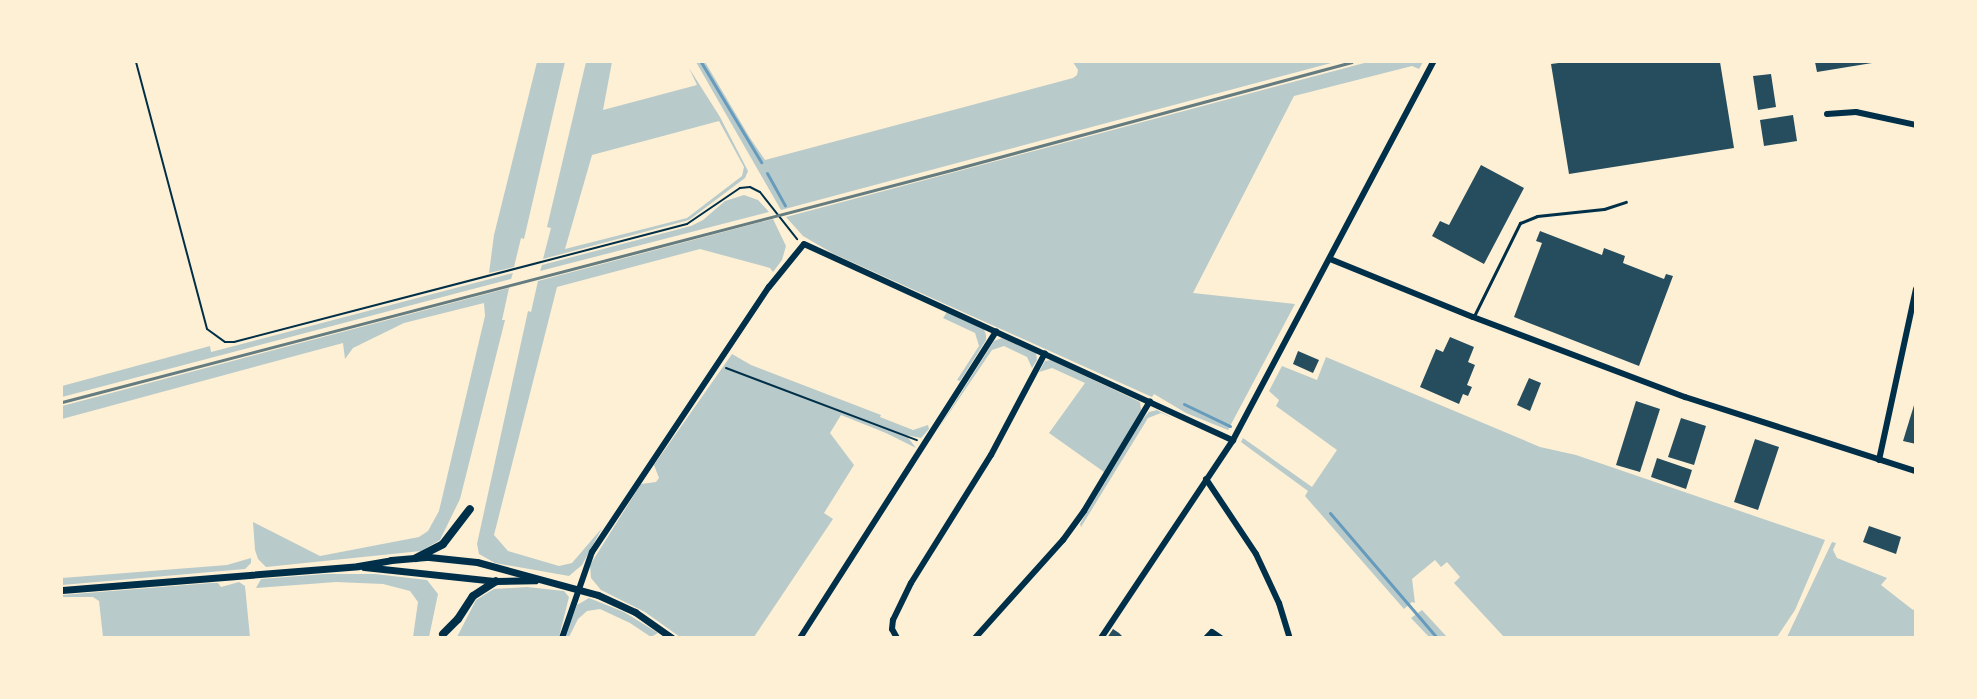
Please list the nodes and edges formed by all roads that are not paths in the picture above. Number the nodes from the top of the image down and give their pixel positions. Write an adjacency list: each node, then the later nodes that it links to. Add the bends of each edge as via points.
1 (1433, 62): 5 (street)
2 (1827, 114): 3 (street, via 1856,112)
3 (1916, 125)
4 (1626, 202): 7 (lane, via 1604,209 1537,216 1520,224)
5 (1330, 259): 7 (street); 11 (street)
6 (1916, 289): 12 (street)
7 (1473, 317): 12 (street, via 1685,397)
8 (996, 331): 9 (street); 20 (street, via 804,244 769,287 592,552); 25 (street)
9 (1045, 353): 10 (street); 26 (street, via 991,455 908,589 892,625)
10 (1150, 401): 11 (street); 27 (street, via 1084,511)
11 (1233, 440): 14 (street)
12 (1879, 460): 13 (street)
13 (1916, 471)
14 (1206, 479): 28 (street); 31 (street, via 1256,554)
15 (470, 509): 16 (main road, via 443,544)
16 (416, 558): 17 (street); 18 (street, via 477,562)
17 (358, 566): 19 (street); 21 (street)
18 (537, 579): 19 (street); 20 (street)
19 (496, 581): 22 (main road, via 473,596)
20 (578, 588): 23 (street); 24 (street, via 629,609)
21 (62, 590)
22 (443, 634)
23 (562, 638)
24 (672, 638)
25 (800, 638)
26 (897, 638)
27 (975, 638)
28 (1101, 638)
29 (1206, 638): 30 (street, via 1212,632)
30 (1221, 638)
31 (1290, 638)

